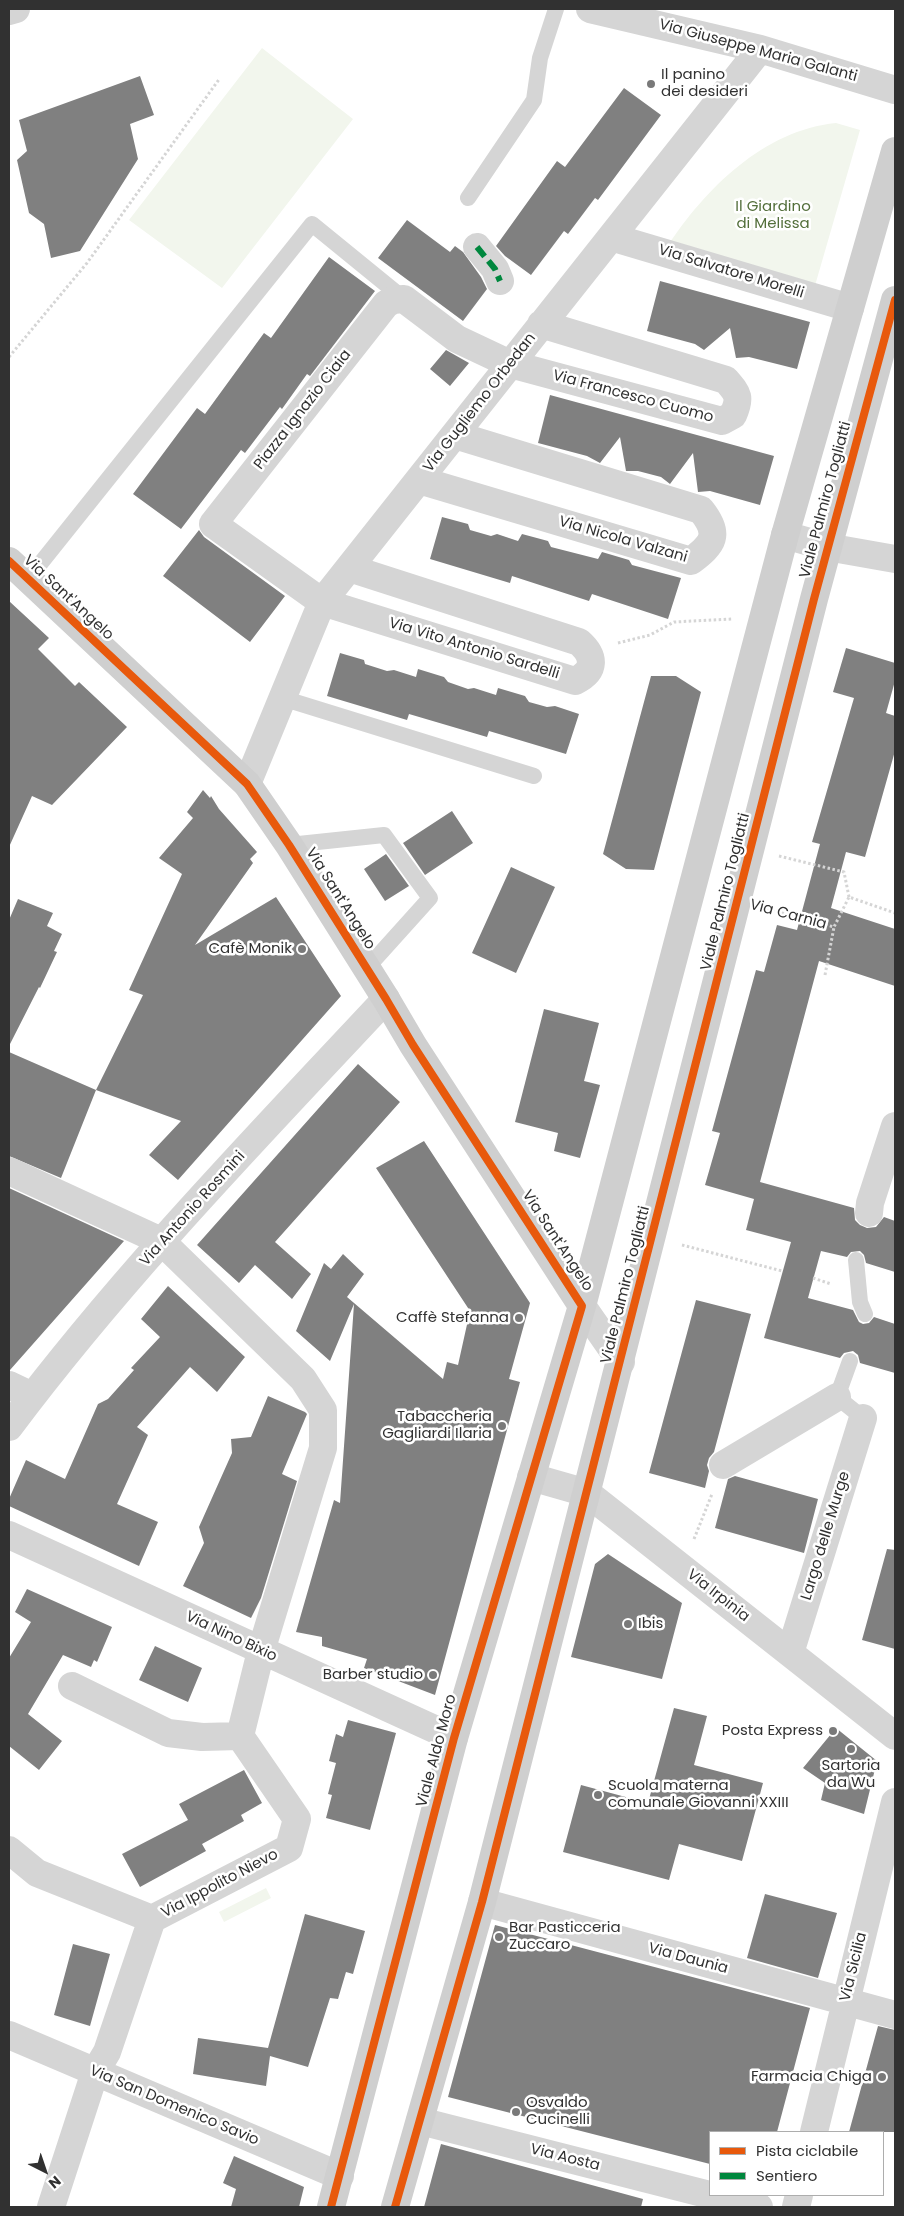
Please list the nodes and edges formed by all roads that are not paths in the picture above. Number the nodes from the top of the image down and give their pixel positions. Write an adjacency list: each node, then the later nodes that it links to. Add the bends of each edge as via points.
1 (16, 9): 4 (street)
2 (556, 9): 8 (lane, via 540,58 534,100)
3 (590, 9): 5 (street, Via Giuseppe Maria Galanti)
4 (9, 11)
5 (760, 49): 6 (street, Via Giuseppe Maria Galanti); 9 (street, Via Gugliemo Orbedan)
6 (895, 90)
7 (895, 151): 14 (street, Viale Palmiro Togliatti)
8 (468, 198)
9 (611, 237): 14 (street, Via Salvatore Morelli); 15 (street, Via Gugliemo Orbedan)
10 (477, 247): 11 (street)
11 (500, 280)
12 (404, 299): 16 (street, via 457,339); 23 (lane, via 312,224); 24 (street, Piazza Ignazio Ciaia, via 386,304 213,524)
13 (895, 300): 20 (street, Viale Palmiro Togliatti)
14 (850, 308): 19 (street, Viale Palmiro Togliatti)
15 (542, 324): 16 (street, Via Gugliemo Orbedan); 16 (street, Via Francesco Cuomo, via 726,380 737,392 738,403 733,415 722,421)
16 (510, 364): 17 (street, Via Gugliemo Orbedan)
17 (455, 435): 18 (street, Via Gugliemo Orbedan); 18 (street, Via Nicola Valzani, via 702,510 709,520 712,539 708,548 691,561)
18 (419, 480): 22 (street, Via Gugliemo Orbedan)
19 (785, 535): 20 (street); 36 (street, Viale Palmiro Togliatti)
20 (827, 547): 21 (street); 39 (street, Viale Palmiro Togliatti)
21 (895, 558)
22 (349, 568): 24 (street, Via Gugliemo Orbedan); 24 (street, Via Vito Antonio Sardelli, via 579,642 588,650 591,666 584,676 575,681)
23 (18, 570): 27 (street, Via Sant'Angelo)
24 (322, 602): 25 (street, Via Gugliemo Orbedan)
25 (282, 698): 26 (lane); 27 (street, Via Gugliemo Orbedan)
26 (534, 776)
27 (247, 784): 28 (street, Via Sant'Angelo)
28 (289, 845): 29 (street, Via Sant'Angelo); 29 (lane, via 384,835 430,898)
29 (367, 968): 30 (street, Via Sant'Angelo)
30 (386, 999): 34 (street, Via Antonio Rosmini); 36 (street, Via Sant'Angelo)
31 (895, 1126): 33 (street)
32 (9, 1172): 34 (street)
33 (869, 1213)
34 (161, 1241): 40 (street, Via Antonio Rosmini); 48 (street, via 303,1379 323,1410 323,1448)
35 (856, 1260): 37 (lane, via 860,1302)
36 (582, 1306): 39 (street, Viale Palmiro Togliatti); 45 (street, Viale Aldo Moro)
37 (865, 1314)
38 (850, 1361): 41 (lane)
39 (621, 1362): 46 (street, Viale Palmiro Togliatti)
40 (20, 1390): 43 (street, Via Antonio Rosmini)
41 (837, 1397): 42 (lane); 44 (street)
42 (863, 1418): 49 (street, Largo delle Murge)
43 (9, 1427)
44 (724, 1466)
45 (531, 1477): 46 (street, Via Irpinia); 53 (street, Viale Aldo Moro)
46 (588, 1493): 49 (street, Via Irpinia); 56 (street)
47 (9, 1537): 48 (street, Via Nino Bixio)
48 (261, 1651): 51 (street); 53 (street, Via Nino Bixio)
49 (790, 1653): 52 (street, Via Irpinia)
50 (72, 1686): 51 (street, via 168,1733 202,1737)
51 (240, 1736): 57 (street, Via Ippolito Nievo, via 297,1819 289,1848)
52 (895, 1736)
53 (454, 1738): 64 (street, Viale Aldo Moro)
54 (895, 1802): 58 (street, Via Sicilia)
55 (9, 1850): 57 (street, Via Ippolito Nievo, via 37,1873)
56 (482, 1902): 58 (street, Via Daunia); 62 (street)
57 (152, 1920): 61 (street, via 107,2052)
58 (846, 2002): 59 (street, Via Daunia); 63 (street, Via Sicilia)
59 (895, 2016)
60 (9, 2035): 61 (street, Via San Domenico Savio)
61 (96, 2072): 64 (street, Via San Domenico Savio); 67 (street)
62 (420, 2121): 65 (street, Via Aosta); 69 (street)
63 (814, 2131)
64 (340, 2176): 68 (street, Viale Aldo Moro)
65 (709, 2195)
66 (714, 2196): 70 (street, Via Aosta)
67 (52, 2207)
68 (331, 2207)
69 (395, 2207)
70 (759, 2207)

